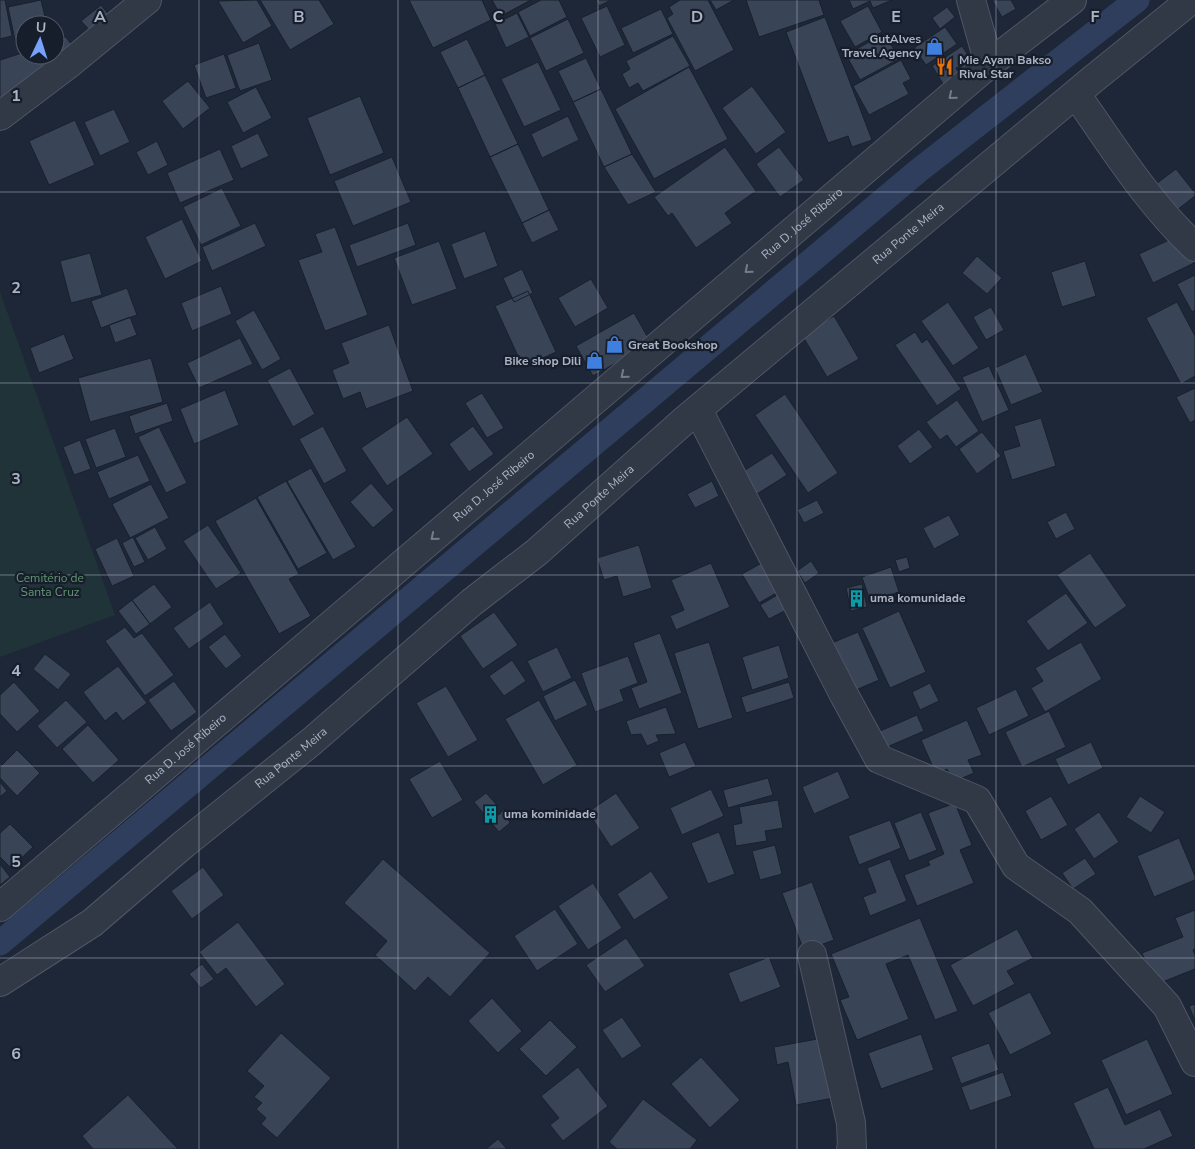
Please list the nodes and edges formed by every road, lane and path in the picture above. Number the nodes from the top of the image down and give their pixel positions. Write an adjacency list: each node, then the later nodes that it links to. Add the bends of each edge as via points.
1 (147, 0): 7 (street)
2 (971, 0): 5 (street)
3 (1072, 0): 5 (street, Rua D. José Ribeiro)
4 (1191, 0): 6 (street, Rua Ponte Meira)
5 (989, 64): 10 (street, Rua D. José Ribeiro, one-way to 10)
6 (1076, 94): 8 (street, via 1141,186); 9 (street, Rua Ponte Meira)
7 (0, 116)
8 (1195, 247)
9 (698, 410): 12 (street, Rua Ponte Meira, via 537,552 472,602 312,742 184,844 92,923); 13 (street, via 879,759 977,800 1016,866 1080,911 1167,1006)
10 (0, 908)
11 (812, 955): 14 (street, via 851,1123)
12 (0, 982)
13 (1195, 1062)
14 (850, 1149)

